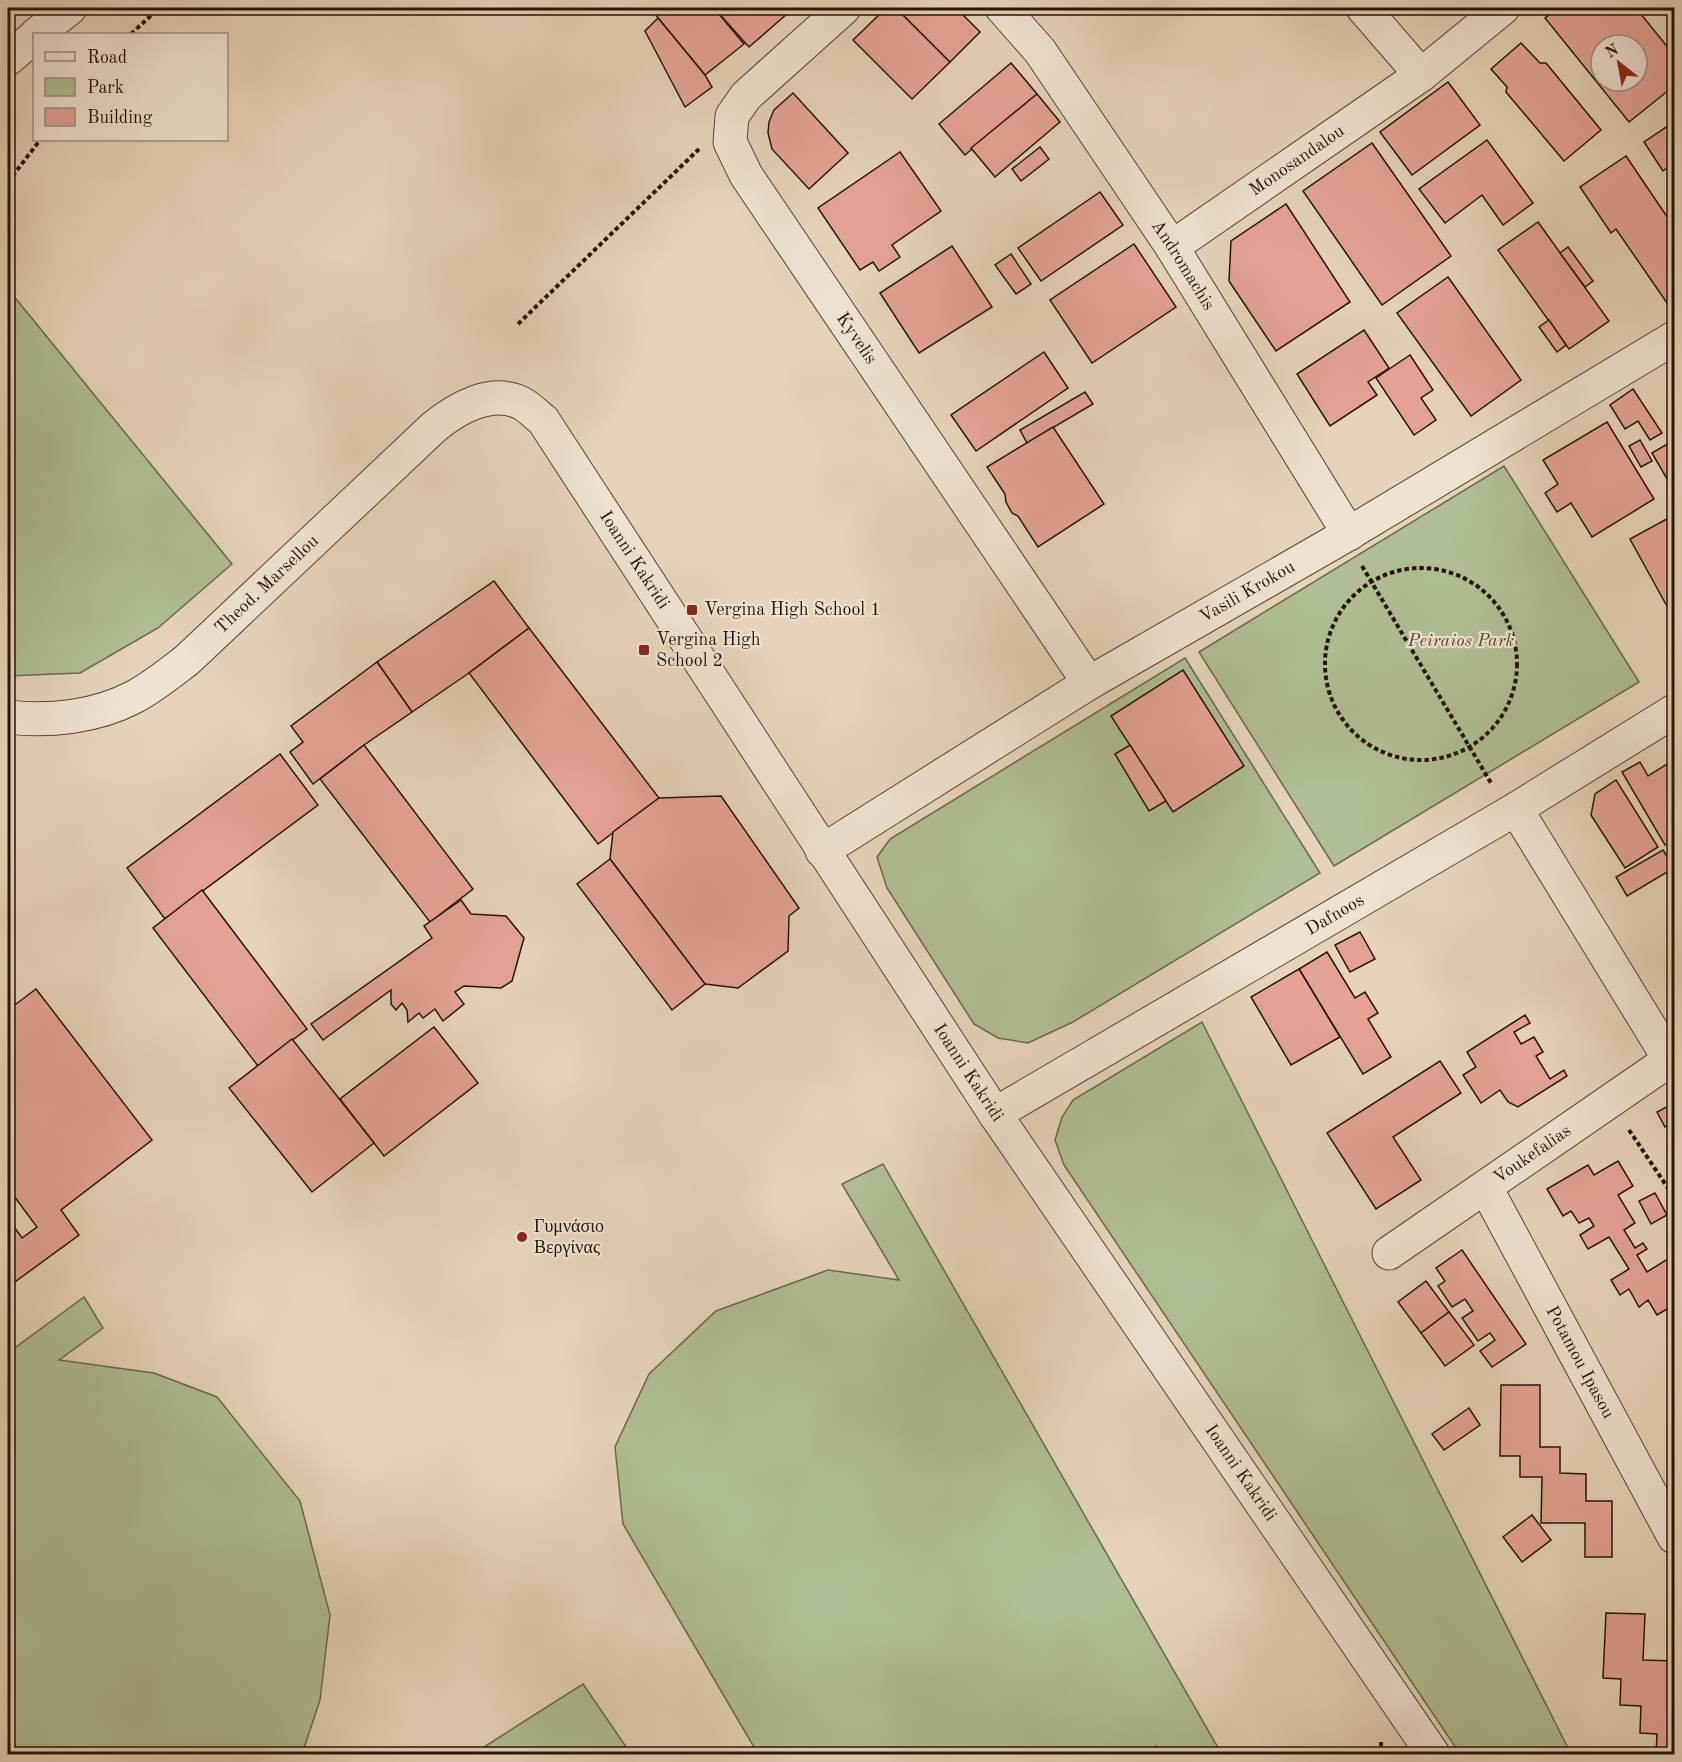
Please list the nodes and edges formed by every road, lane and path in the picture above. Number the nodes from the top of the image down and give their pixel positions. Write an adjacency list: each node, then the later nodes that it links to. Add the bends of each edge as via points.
1 (70, 8): 7 (street)
2 (159, 8): 8 (path)
3 (844, 8): 12 (street, via 746,96)
4 (1002, 8): 15 (street, Andromachis, via 1040,51)
5 (1363, 8): 11 (street)
6 (1503, 8): 11 (street, Monosandalou)
7 (40, 33)
8 (132, 33)
9 (33, 38): 10 (street)
10 (8, 59)
11 (1421, 75): 15 (street, Monosandalou)
12 (732, 116): 16 (path); 21 (street, Kyvelis, via 730,142 746,175)
13 (39, 141): 14 (path)
14 (8, 182)
15 (1172, 248): 19 (street, Andromachis)
16 (518, 324)
17 (1674, 338): 19 (street, Vasili Krokou)
18 (501, 398): 23 (street, Theod. Marsellou, via 475,402 434,427 214,635 161,680 110,708 79,716); 27 (street, Ioanni Kakridi, via 520,402 543,420)
19 (1354, 548): 20 (path); 21 (street, Vasili Krokou)
20 (1371, 582): 24 (path); 24 (path, via 1348,601 1332,627 1324,656 1326,686 1338,714 1357,738 1383,753 1412,761 1442,759); 24 (path, via 1399,570 1440,570 1459,575 1485,591 1505,614 1516,643 1518,673 1510,703 1494,728)
21 (1089, 682): 27 (street, Vasili Krokou)
22 (1674, 711): 26 (street, Dafnoos)
23 (8, 717)
24 (1471, 748): 25 (path)
25 (1489, 780)
26 (1516, 809): 28 (street); 30 (street, Dafnoos)
27 (822, 851): 30 (street, Ioanni Kakridi)
28 (1672, 1058): 29 (street, Voukefalias)
29 (1610, 1102): 31 (street, Voukefalias); 32 (path)
30 (995, 1114): 35 (street, Ioanni Kakridi)
31 (1486, 1188): 33 (street, Voukefalias); 34 (street, Potamou Ipasou)
32 (1674, 1197)
33 (1389, 1253)
34 (1674, 1537)
35 (1433, 1755)

